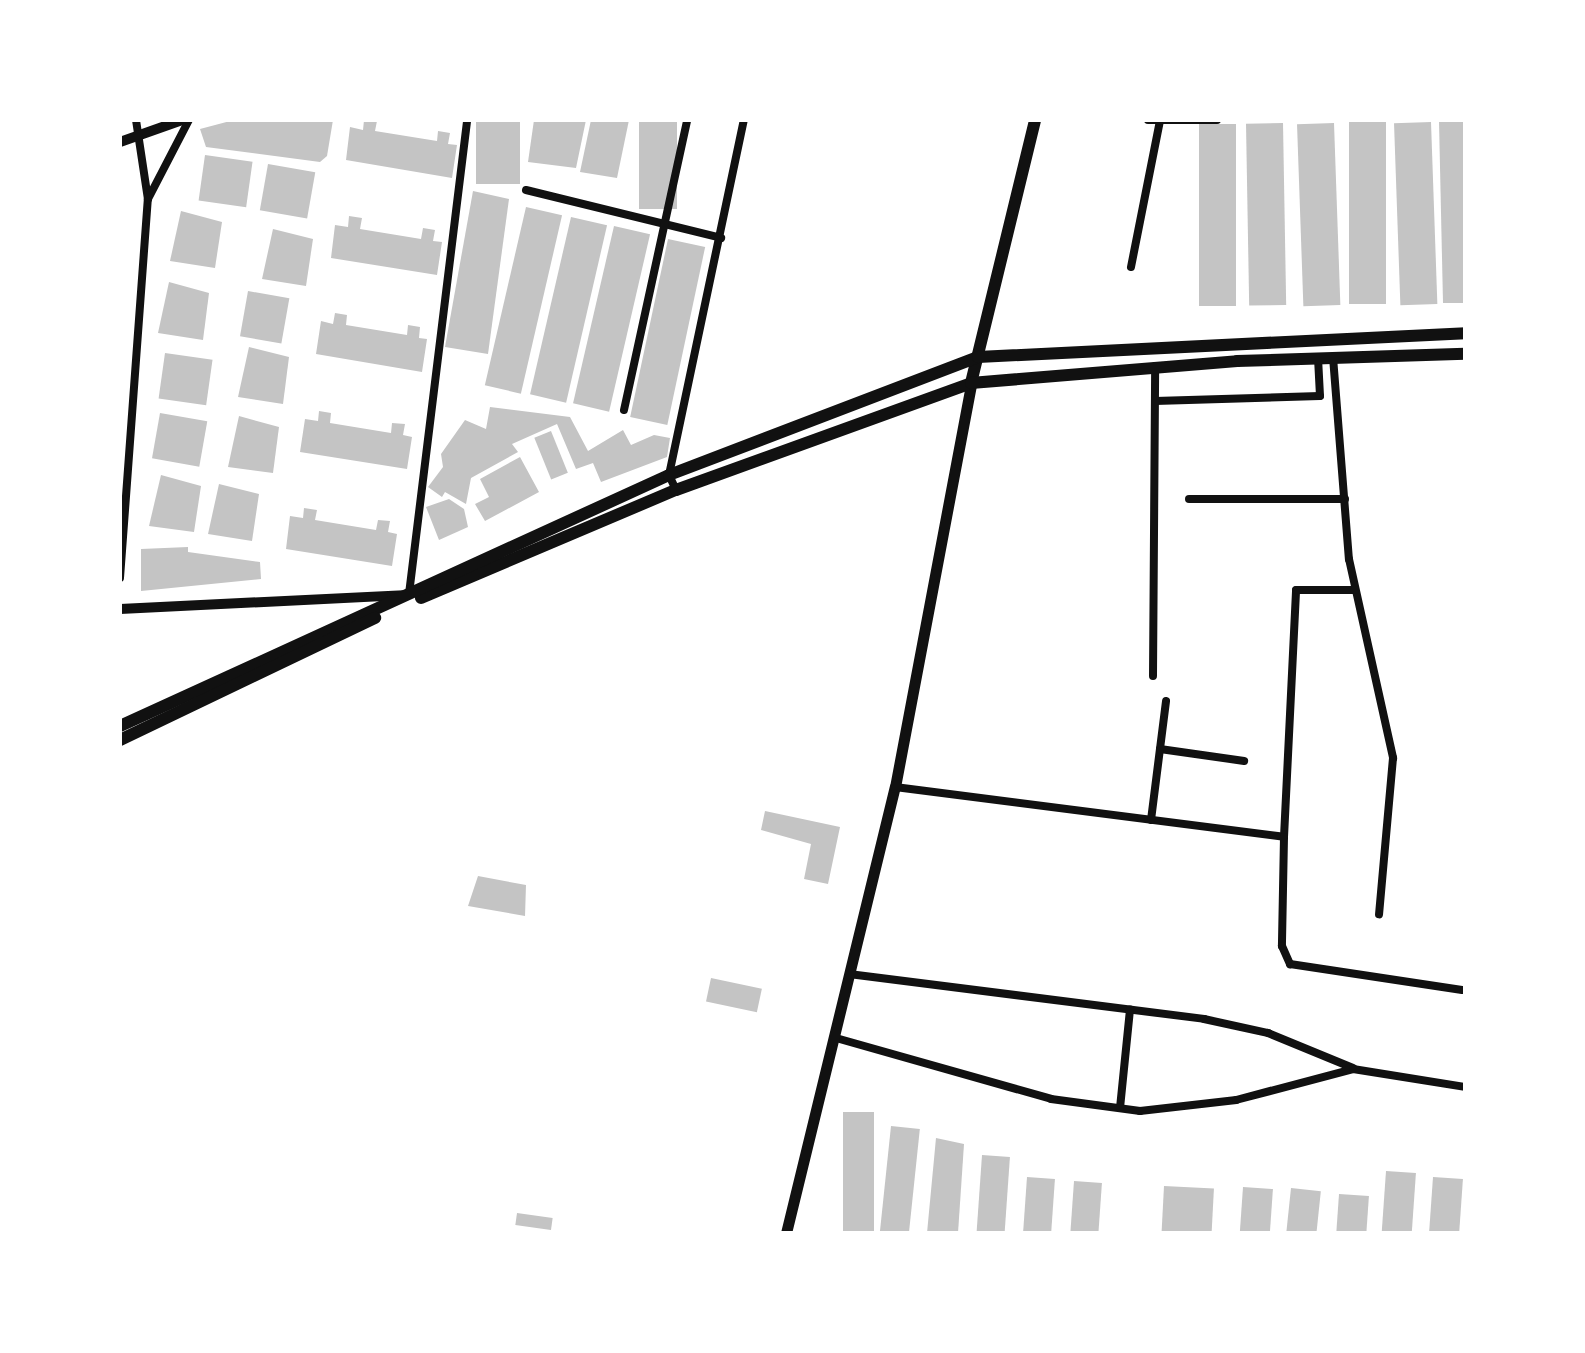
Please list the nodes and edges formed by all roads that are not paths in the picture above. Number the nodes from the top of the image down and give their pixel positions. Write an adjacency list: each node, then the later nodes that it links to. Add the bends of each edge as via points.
1 (136, 120): 10 (street)
2 (185, 120): 10 (street); 13 (street)
3 (467, 120): 32 (street)
4 (687, 120): 14 (street)
5 (744, 120): 15 (street)
6 (1034, 120): 20 (main road)
7 (1148, 120): 9 (street)
8 (1217, 120): 9 (street)
9 (1160, 122): 16 (street)
10 (139, 135): 11 (street); 13 (street)
11 (120, 142)
12 (526, 190): 14 (street)
13 (148, 199): 30 (street)
14 (663, 224): 15 (street); 25 (street)
15 (721, 238): 26 (street)
16 (1131, 267)
17 (1465, 333): 20 (main road)
18 (1465, 354): 19 (main road)
19 (1333, 357): 21 (main road); 28 (street)
20 (978, 358): 23 (main road); 26 (main road)
21 (1318, 358): 22 (main road); 24 (street, via 1320,396)
22 (1155, 366): 23 (main road); 24 (street)
23 (971, 383): 27 (main road); 40 (main road)
24 (1155, 401): 34 (street)
25 (624, 410)
26 (669, 475): 27 (street); 32 (main road)
27 (676, 490): 37 (main road, via 366,622)
28 (1345, 498): 29 (street); 31 (street)
29 (1189, 500)
30 (120, 578)
31 (1354, 590): 42 (street, via 1296,590); 43 (street, via 1393,758)
32 (409, 594): 33 (street); 36 (main road)
33 (120, 609)
34 (1154, 676)
35 (1166, 701): 38 (street)
36 (120, 726)
37 (120, 740)
38 (1160, 749): 39 (street); 41 (street)
39 (1244, 761)
40 (895, 787): 41 (street); 44 (main road)
41 (1150, 820): 42 (street)
42 (1284, 837): 45 (street, via 1282,946 1290,964)
43 (1378, 914)
44 (848, 974): 46 (street); 47 (main road)
45 (1462, 990)
46 (1130, 1010): 48 (street, via 1268,1033); 50 (street)
47 (836, 1038): 50 (street, via 1052,1098); 51 (main road)
48 (1353, 1068): 49 (street); 50 (street, via 1236,1100)
49 (1465, 1086)
50 (1120, 1108)
51 (786, 1233)

